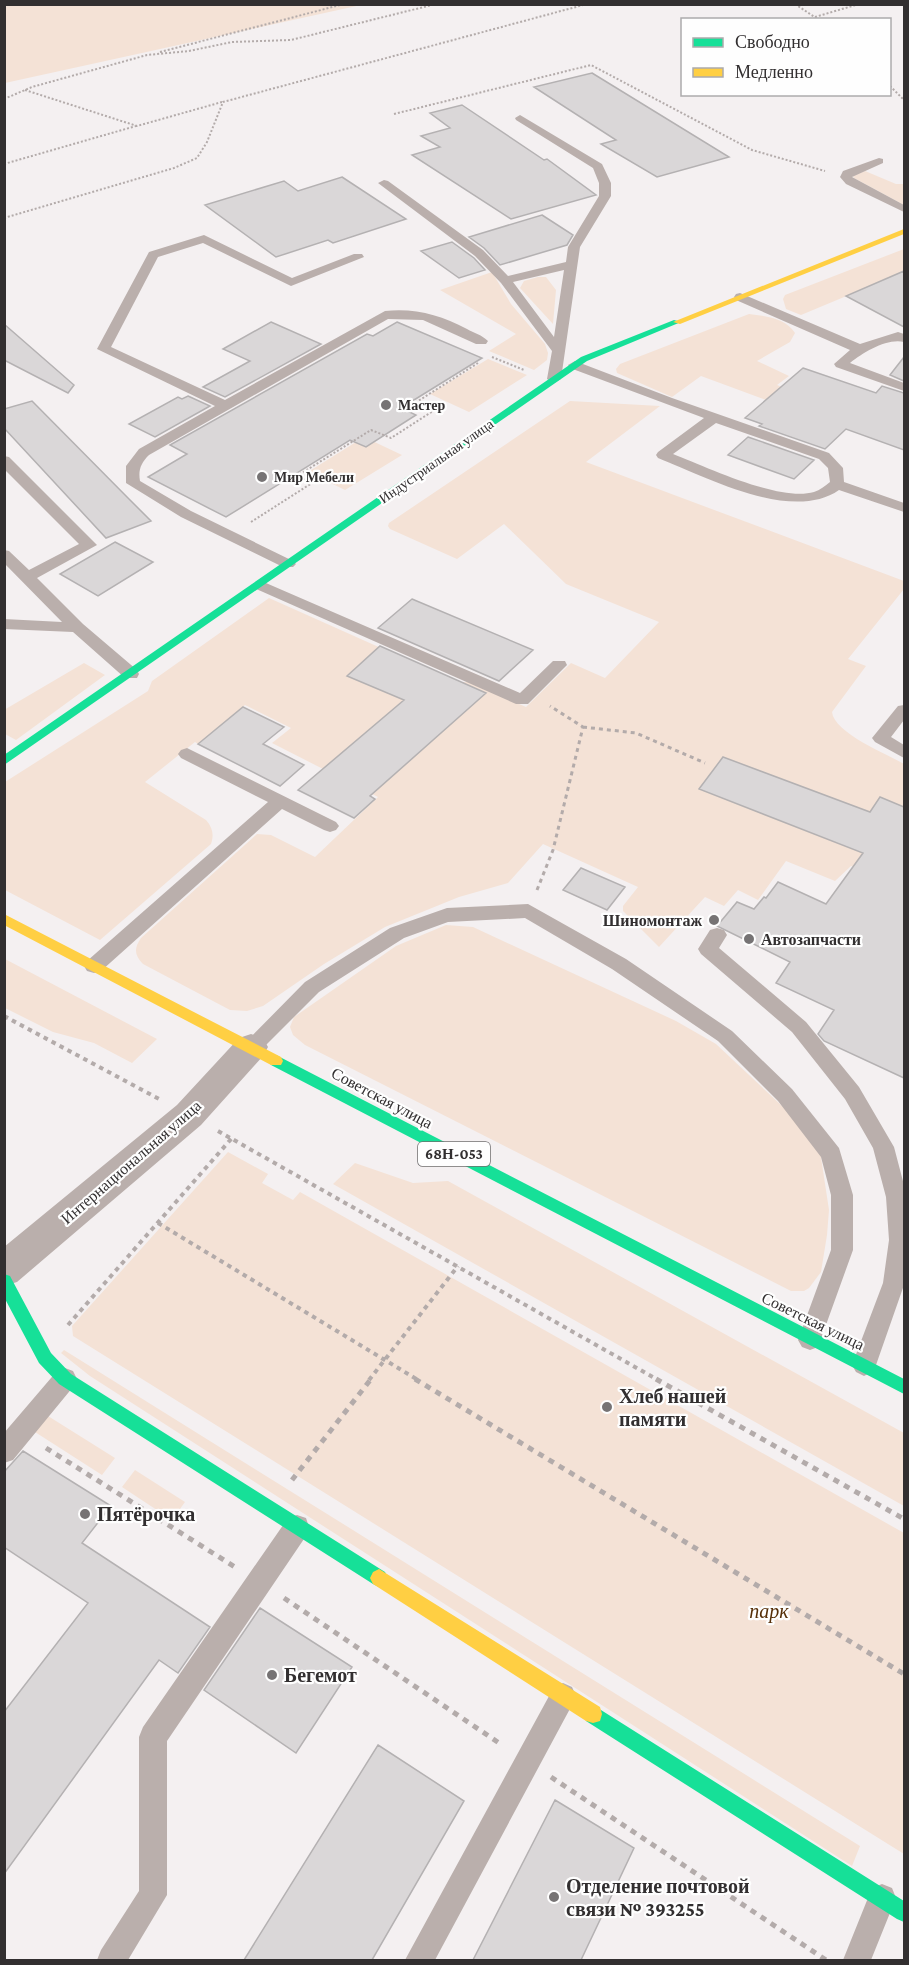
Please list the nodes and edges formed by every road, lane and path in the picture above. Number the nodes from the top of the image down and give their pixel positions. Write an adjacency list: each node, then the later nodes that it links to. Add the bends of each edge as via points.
1 (344, 4): 7 (path)
2 (436, 4): 7 (path, via 291,40 231,42)
3 (587, 4): 12 (path)
4 (795, 4): 6 (path)
5 (859, 4): 6 (path)
6 (815, 17)
7 (147, 55): 9 (path)
8 (891, 87): 11 (path)
9 (24, 90): 10 (path); 15 (path)
10 (4, 99)
11 (904, 100)
12 (223, 102): 15 (path); 21 (path, via 197,158)
13 (394, 114): 18 (path, via 591,65 752,150)
14 (520, 118): 24 (lane, via 598,166 605,183 605,196 574,247)
15 (137, 126): 17 (path)
16 (879, 161): 18 (lane)
17 (4, 164)
18 (846, 177): 20 (lane)
19 (384, 183): 25 (lane, via 479,253)
20 (904, 209)
21 (4, 218)
22 (904, 231): 26 (street, Индустриальная улица)
23 (358, 257): 36 (lane, via 291,282 204,239 153,255 104,349)
24 (573, 264): 25 (lane); 30 (lane)
25 (505, 280): 30 (lane)
26 (740, 297): 29 (lane); 33 (street, Индустриальная улица, via 584,358)
27 (904, 338): 29 (lane, via 898,336)
28 (481, 341): 36 (lane, via 426,315 385,315)
29 (859, 349): 35 (lane, via 841,364)
30 (558, 351): 34 (lane)
31 (489, 356): 34 (path)
32 (480, 362): 41 (path, via 415,403 433,411 391,438 371,430 297,476 312,483)
33 (575, 365): 34 (street, Индустриальная улица); 37 (lane)
34 (552, 380): 43 (street, Индустриальная улица)
35 (904, 387)
36 (227, 406): 41 (lane, via 144,452 130,470 133,483)
37 (713, 418): 39 (lane, via 824,456 836,465); 39 (lane, via 663,455 775,495 817,496)
38 (4, 460): 44 (lane, via 89,545)
39 (837, 484): 40 (lane)
40 (904, 508)
41 (230, 536): 43 (lane)
42 (4, 554): 44 (lane)
43 (288, 564): 45 (street, Индустриальная улица)
44 (29, 576): 47 (lane)
45 (259, 585): 49 (street, Индустриальная улица); 50 (lane, via 522,700)
46 (4, 624): 47 (lane)
47 (77, 627): 49 (lane)
48 (559, 665): 50 (lane)
49 (131, 674): 55 (street, Индустриальная улица)
50 (528, 695): 52 (path)
51 (904, 710): 53 (lane, via 881,738)
52 (583, 727): 56 (path, via 636,733); 59 (path, via 553,850)
53 (904, 752)
54 (187, 754): 57 (lane)
55 (5, 760)
56 (705, 763)
57 (280, 801): 58 (lane); 62 (lane)
58 (330, 826)
59 (528, 911): 64 (lane, via 447,915 397,933 312,987); 73 (lane, via 619,964 725,1036 785,1095 831,1154 842,1195 842,1250)
60 (4, 919): 62 (street, Советская улица / 68Н-053)
61 (717, 935): 67 (lane, via 708,949 799,1027 852,1093 882,1148)
62 (94, 966): 64 (street, Советская улица / 68Н-053)
63 (4, 1016): 65 (path)
64 (251, 1047): 65 (street, Интернациональная улица); 73 (street, Советская улица / 68Н-053)
65 (189, 1115): 66 (path); 70 (street, Интернациональная улица)
66 (232, 1138): 68 (path); 69 (path)
67 (901, 1199): 75 (lane, via 894,1283)
68 (158, 1223): 72 (path); 74 (path)
69 (458, 1266): 74 (path); 81 (path)
70 (4, 1270)
71 (4, 1281): 76 (street, via 45,1358)
72 (63, 1330)
73 (810, 1340): 75 (street, Советская улица / 68Н-053)
74 (385, 1360): 80 (path, via 289,1483); 84 (path)
75 (864, 1365): 77 (street, Советская улица / 68Н-053)
76 (65, 1379): 78 (lane); 82 (street)
77 (904, 1387)
78 (21, 1432): 79 (lane); 83 (path)
79 (4, 1452)
80 (299, 1489)
81 (904, 1519)
82 (297, 1527): 83 (lane); 85 (street)
83 (260, 1582): 86 (path); 88 (lane, via 153,1737 153,1895)
84 (904, 1674)
85 (563, 1696): 86 (lane); 87 (street)
86 (528, 1761): 89 (lane); 90 (path)
87 (893, 1905): 91 (lane)
88 (111, 1960)
89 (419, 1960)
90 (826, 1960)
91 (857, 1960)

